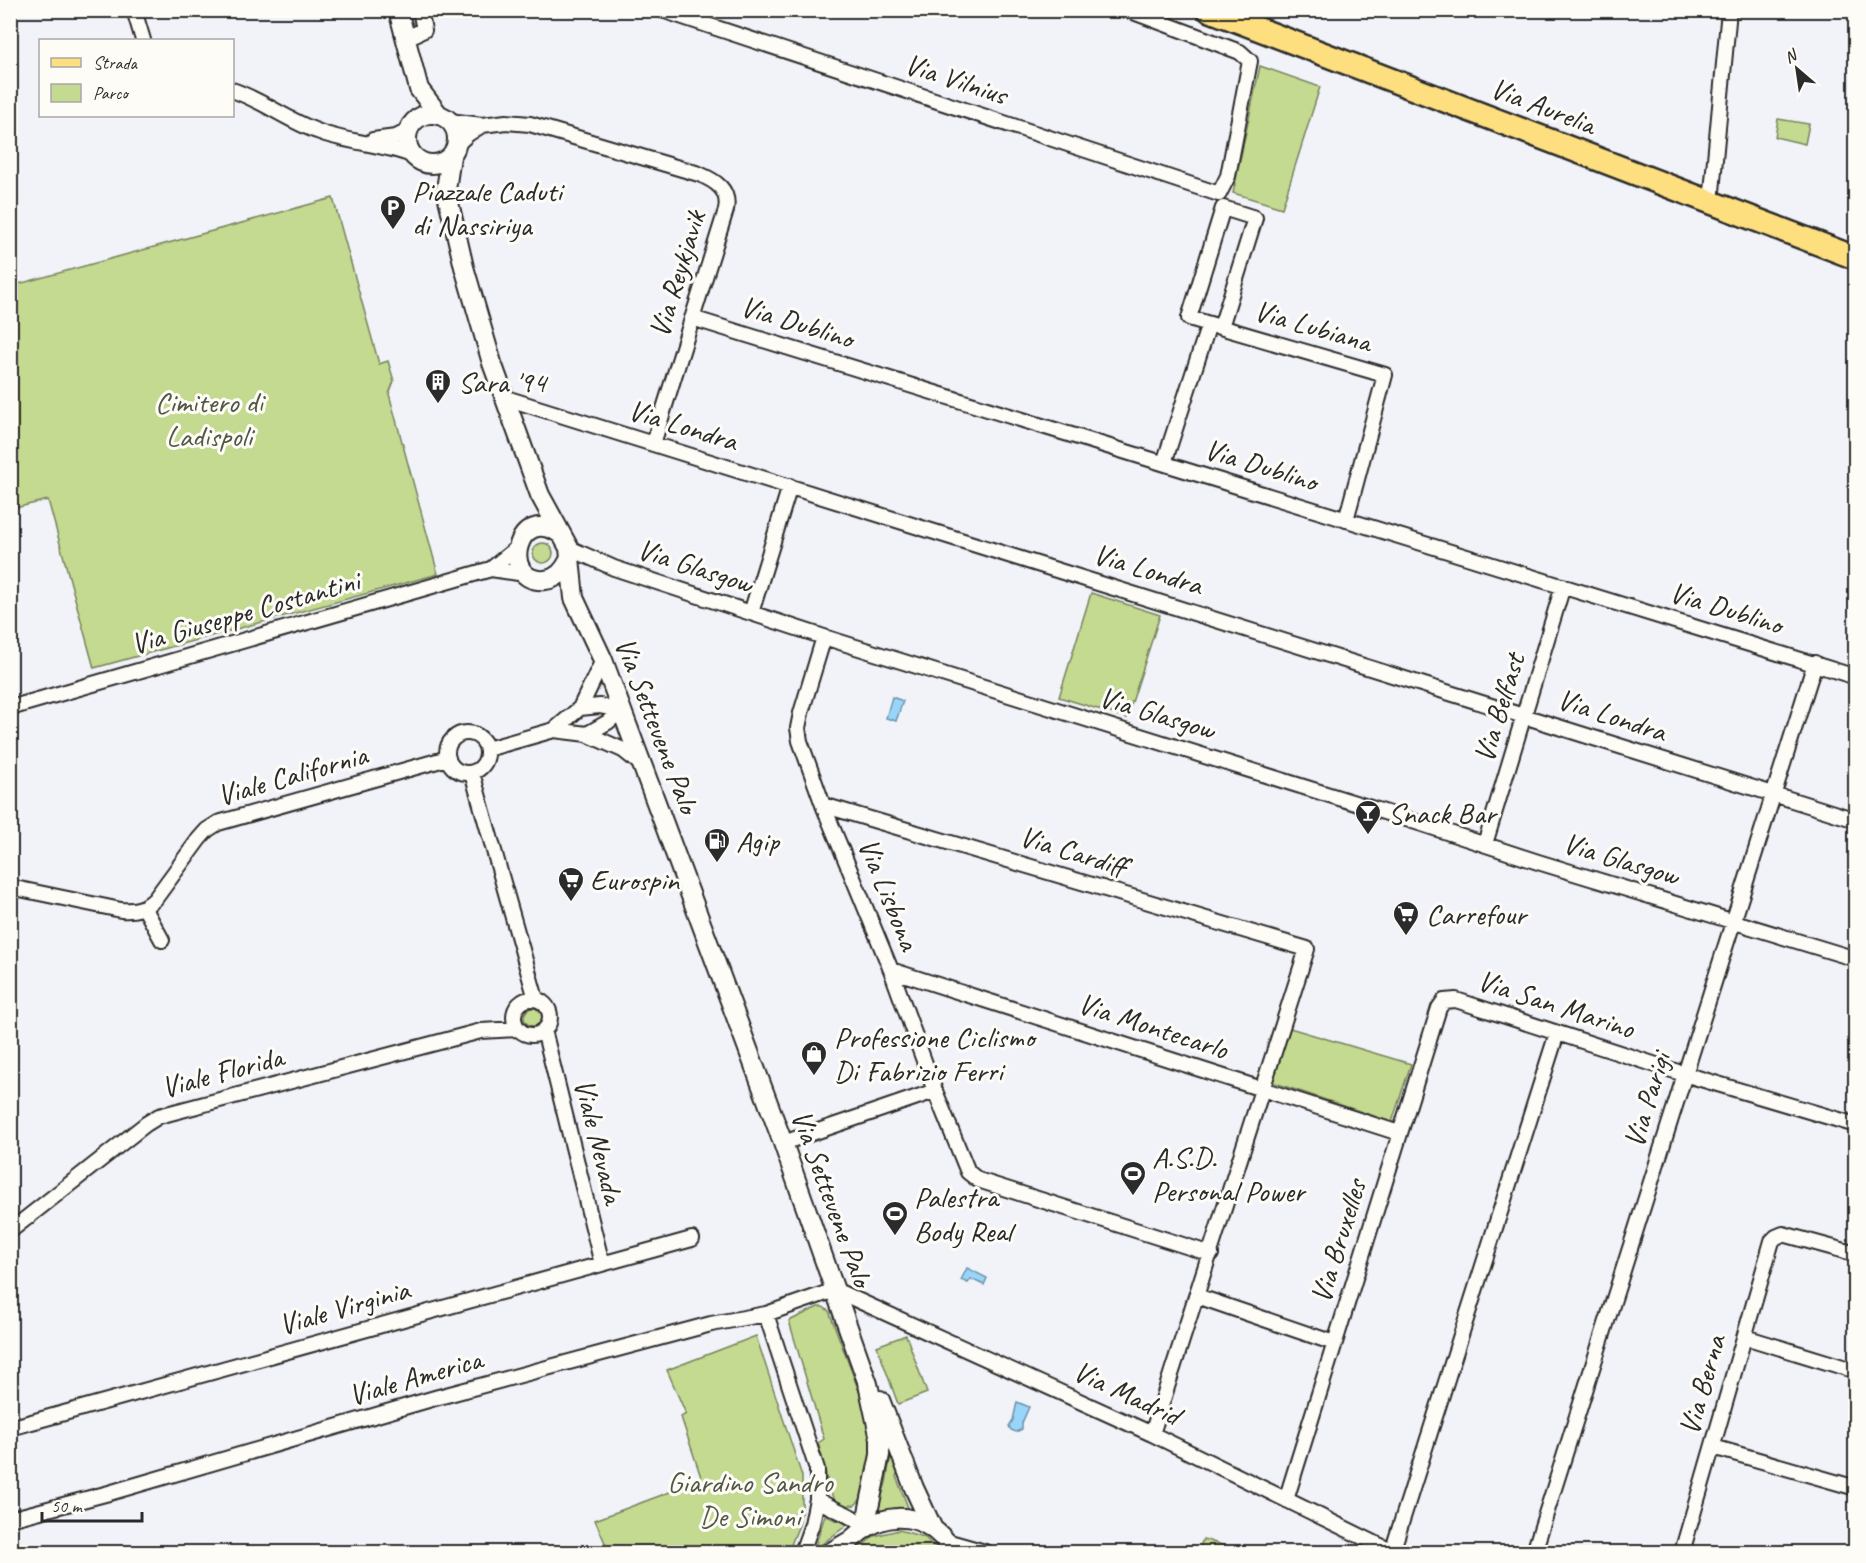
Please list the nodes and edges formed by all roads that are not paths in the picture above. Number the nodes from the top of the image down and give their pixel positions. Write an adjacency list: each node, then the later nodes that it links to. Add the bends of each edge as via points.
1 (134, 10): 9 (street)
2 (398, 10): 8 (street, Via Settevene Palo)
3 (420, 10): 8 (street, via 424,30)
4 (662, 10): 20 (street, Via Vilnius)
5 (1128, 10): 20 (street, via 1240,52 1251,62 1227,176)
6 (1209, 10): 21 (main road, Via Aurelia)
7 (1729, 10): 21 (street)
8 (406, 38): 10 (street, Via Settevene Palo)
9 (143, 39)
10 (419, 89): 12 (street, Via Settevene Palo); 14 (street, Via Settevene Palo)
11 (234, 91): 15 (street, via 316,131)
12 (444, 118): 13 (street, Via Reykjavik); 14 (street, via 425,116); 16 (street, Via Settevene Palo, via 457,135)
13 (482, 125): 16 (street); 24 (street, Via Reykjavik, via 530,124 699,174 720,186 727,198 726,210)
14 (411, 127): 15 (street, via 382,140); 17 (street, Via Settevene Palo, via 408,147)
15 (353, 142): 17 (street)
16 (454, 150): 18 (street, via 441,163); 19 (street, Via Settevene Palo)
17 (412, 155): 18 (street, Via Settevene Palo)
18 (429, 164): 19 (street, Via Settevene Palo)
19 (446, 190): 26 (street, Via Settevene Palo, via 464,267)
20 (1219, 194): 22 (street)
21 (1711, 202): 23 (main road, Via Aurelia)
22 (1223, 208): 25 (street, via 1189,318); 25 (street, via 1255,218)
23 (1856, 258)
24 (692, 318): 27 (street, Via Reykjavik); 28 (street, Via Dublino)
25 (1215, 326): 28 (street, Via Lubiana); 31 (street, Via Lubiana, via 1385,375)
26 (506, 398): 27 (street, Via Londra); 30 (street, Via Settevene Palo)
27 (653, 444): 29 (street, Via Londra)
28 (1164, 463): 31 (street, Via Dublino)
29 (790, 486): 39 (street); 47 (street, Via Londra)
30 (540, 495): 32 (street); 34 (street, Via Settevene Palo)
31 (1346, 520): 37 (street, Via Dublino)
32 (530, 531): 33 (street); 34 (street, via 547,527)
33 (517, 548): 35 (street); 36 (street, via 518,562)
34 (567, 548): 36 (street, via 566,567 554,578); 38 (street, Via Settevene Palo); 39 (street, Via Glasgow, via 614,568)
35 (491, 569): 36 (street); 44 (street, Via Giuseppe Costantini)
36 (532, 577): 38 (street)
37 (1563, 586): 42 (street, Via Dublino); 47 (street, Via Belfast)
38 (574, 598): 41 (street, Via Settevene Palo)
39 (751, 613): 40 (street, Via Glasgow)
40 (824, 637): 55 (street, Via Lisbona, via 798,728); 57 (street, Via Glasgow)
41 (603, 660): 45 (street); 46 (street, Via Settevene Palo)
42 (1815, 663): 43 (street, Via Dublino); 54 (street, Via Parigi)
43 (1856, 677)
44 (11, 707)
45 (580, 708): 46 (street); 48 (street)
46 (622, 710): 49 (street); 52 (street, Via Settevene Palo)
47 (1525, 716): 54 (street, Via Londra); 57 (street, Via Belfast)
48 (554, 730): 49 (street); 50 (street)
49 (587, 734): 52 (street, via 623,750)
50 (487, 749): 51 (street, via 475,735 463,734 449,746); 53 (street, via 482,766)
51 (448, 758): 53 (street, via 460,772); 59 (street, Viale California, via 218,823 199,839 158,896)
52 (642, 765): 77 (street, Via Settevene Palo)
53 (472, 773): 63 (street)
54 (1773, 794): 56 (street, Via Londra); 60 (street, Via Parigi)
55 (823, 805): 64 (street, Via Lisbona); 73 (street, Via Cardiff, via 1308,949)
56 (1856, 820)
57 (1485, 844): 60 (street, Via Glasgow)
58 (10, 887): 59 (street, via 121,910)
59 (144, 908): 61 (street)
60 (1733, 921): 62 (street, Via Glasgow); 72 (street, Via Parigi)
61 (162, 940)
62 (1856, 959)
63 (527, 969): 65 (street); 67 (street)
64 (891, 970): 73 (street, Via Montecarlo); 74 (street, Via Lisbona)
65 (536, 999): 67 (street); 69 (street, via 550,1014)
66 (1446, 1000): 71 (street, Via San Marino, via 1456,999); 76 (street, Via Bruxelles, via 1439,1008)
67 (518, 1006): 68 (street, via 514,1023); 70 (street, Viale Florida)
68 (518, 1029): 69 (street, via 534,1035); 70 (street, Viale Florida)
69 (544, 1030): 82 (street, Viale Nevada)
70 (481, 1031): 78 (street, Viale Florida, via 159,1116)
71 (1557, 1033): 72 (street, Via San Marino); 103 (street)
72 (1683, 1074): 75 (street, Via San Marino); 104 (street, Via Parigi)
73 (1262, 1089): 76 (street, Via Montecarlo); 80 (street)
74 (935, 1091): 77 (street); 80 (street, Via Lisbona, via 971,1176)
75 (1856, 1125)
76 (1399, 1133): 87 (street, Via Bruxelles)
77 (783, 1143): 83 (street, Via Settevene Palo)
78 (10, 1231)
79 (692, 1239): 82 (street, Viale Virginia)
80 (1211, 1254): 84 (street)
81 (1856, 1254): 86 (street, Via Berna, via 1788,1235 1778,1236 1771,1245)
82 (602, 1264): 90 (street, Viale Virginia)
83 (835, 1290): 85 (street, Viale America); 89 (street, Via Settevene Palo); 91 (street, Via Madrid)
84 (1197, 1296): 87 (street); 91 (street)
85 (766, 1314): 94 (street, via 816,1464); 96 (street, Viale America, via 711,1324 435,1398)
86 (1745, 1337): 88 (street); 92 (street, Via Berna)
87 (1334, 1343): 95 (street, Via Bruxelles)
88 (1856, 1371)
89 (868, 1384): 97 (street, Via Settevene Palo, via 884,1408); 98 (street, Via Settevene Palo, via 880,1455)
90 (10, 1428)
91 (1152, 1434): 95 (street, Via Madrid)
92 (1713, 1447): 93 (street); 105 (street, Via Berna)
93 (1856, 1488)
94 (817, 1499): 98 (street, via 856,1519); 100 (street)
95 (1286, 1500): 103 (street, Via Madrid)
96 (10, 1519)
97 (933, 1529): 98 (street, via 899,1518 881,1520); 99 (street)
98 (855, 1536): 101 (street)
99 (950, 1547): 102 (street)
100 (802, 1552)
101 (827, 1552)
102 (985, 1552)
103 (1392, 1552)
104 (1534, 1552)
105 (1682, 1552)

